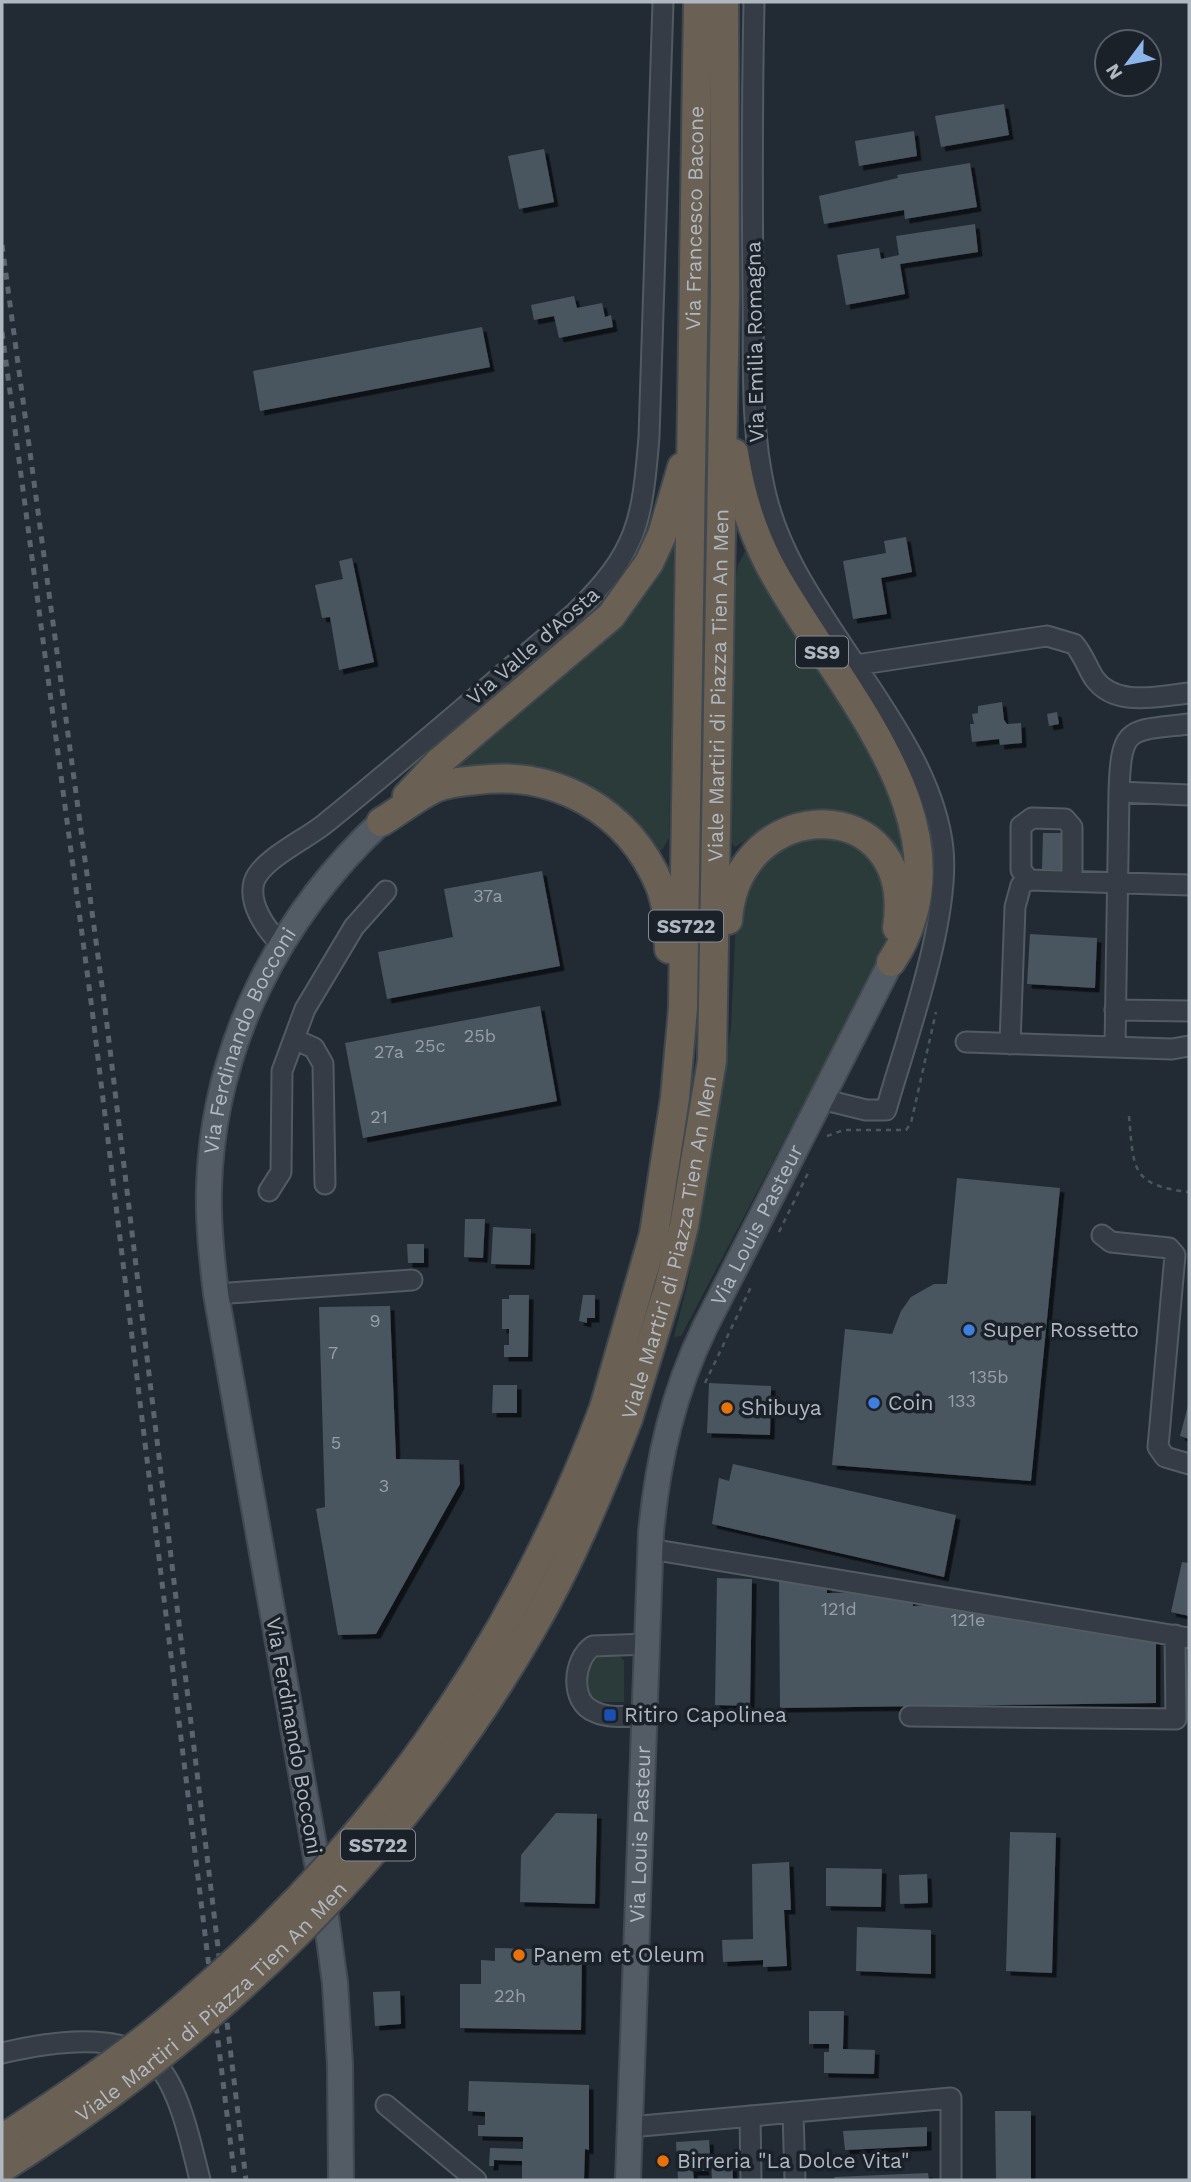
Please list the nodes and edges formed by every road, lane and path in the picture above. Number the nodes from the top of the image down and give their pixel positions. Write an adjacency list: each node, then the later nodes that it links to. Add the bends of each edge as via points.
1 (663, 2): 18 (street, Via Valle d'Aosta, via 649,438 643,507 633,536 608,578 575,613 325,825 261,870 254,883 257,907 261,921)
2 (698, 2): 6 (highway, Via Francesco Bacone)
3 (724, 2): 5 (highway, Via Francesco Bacone / SS9)
4 (754, 2): 7 (street, Via Emilia Romagna, via 757,453 778,536 798,577)
5 (723, 333): 19 (highway, Via Louis Pasteur / SS9, via 732,380 734,453 751,524 780,584 889,760 918,836 919,886 904,943); 28 (highway, Viale Martiri di Piazza Tien An Men / SS722)
6 (692, 435): 12 (highway, via 662,535 631,592 588,637 438,763); 32 (highway, Viale Martiri di Piazza Tien An Men / SS722, via 685,957)
7 (856, 666): 8 (street, via 1047,636 1074,644 1094,678 1114,695); 29 (street, Via Emilia Romagna, via 915,761 927,790 943,849 942,887 933,940 886,1110)
8 (1189, 693)
9 (1189, 724): 10 (street, via 1138,730 1126,738 1120,755)
10 (1119, 792): 11 (street); 15 (street)
11 (1189, 795)
12 (381, 822): 18 (main road, Via Ferdinando Bocconi, via 336,867); 32 (highway, via 437,788 504,776 568,789 616,821 650,865 667,912 664,1074)
13 (1029, 880): 14 (street); 14 (street, via 1021,870 1021,826 1032,818 1065,819 1072,827); 25 (street, via 1021,885 1015,907)
14 (1072, 880): 15 (street)
15 (1116, 881): 16 (street); 21 (street)
16 (1189, 886)
17 (386, 891): 23 (street, via 354,927 305,1009)
18 (280, 943): 41 (main road, Via Ferdinando Bocconi, via 244,1020 220,1100 209,1186)
19 (891, 962): 28 (highway, SS722, via 900,902 893,869 877,846 853,828 839,824 823,822 789,829 743,867 733,892 722,1016); 29 (main road, Via Louis Pasteur)
20 (937, 1010): 31 (path, via 906,1130 844,1130)
21 (1115, 1010): 22 (street); 27 (street)
22 (1189, 1011)
23 (293, 1039): 34 (street, via 314,1048 323,1064); 35 (street, via 282,1071 281,1172)
24 (966, 1042): 25 (street)
25 (1010, 1044): 27 (street)
26 (1189, 1046): 27 (street)
27 (1115, 1047)
28 (712, 1061): 43 (highway, Viale Martiri di Piazza Tien An Men / SS722, via 669,1286)
29 (821, 1099): 45 (main road, Via Louis Pasteur, via 692,1353 657,1468)
30 (1129, 1116): 36 (path, via 1135,1165 1142,1178 1161,1189)
31 (822, 1140)
32 (669, 1143): 43 (highway, Viale Martiri di Piazza Tien An Men / SS722)
33 (813, 1160): 38 (path)
34 (325, 1184)
35 (269, 1191)
36 (1189, 1192)
37 (1102, 1235): 44 (street, via 1111,1242 1169,1248 1175,1255 1158,1447 1165,1457)
38 (774, 1241)
39 (412, 1280): 41 (street)
40 (753, 1282): 42 (path)
41 (216, 1294): 58 (main road, Via Ferdinando Bocconi, via 326,1916 340,2064)
42 (702, 1390)
43 (616, 1414): 55 (highway, Viale Martiri di Piazza Tien An Men / SS722, bridge, via 506,1622 444,1720 351,1840 259,1938 165,2023); 56 (highway, Viale Martiri di Piazza Tien An Men / SS722, bridge, via 595,1503 532,1629 458,1745 368,1858 314,1918 213,2014 99,2104)
44 (1189, 1464)
45 (650, 1549): 46 (street); 47 (main road, Via Louis Pasteur)
46 (1182, 1636): 49 (street, via 1176,1719)
47 (648, 1643): 48 (main road, Via Louis Pasteur); 48 (street, via 593,1646 582,1656 577,1679 590,1710 603,1715)
48 (646, 1716): 54 (main road, Via Louis Pasteur)
49 (911, 1716)
50 (2, 2053): 57 (street, via 101,2042 141,2054 156,2064 174,2095)
51 (386, 2105): 59 (street)
52 (793, 2112): 53 (street); 62 (street); 63 (street, via 951,2098)
53 (750, 2116): 54 (street); 61 (street)
54 (630, 2127): 60 (main road, Via Louis Pasteur)
55 (2, 2139)
56 (2, 2168)
57 (200, 2180)
58 (341, 2180)
59 (477, 2180)
60 (628, 2180)
61 (751, 2180)
62 (795, 2180)
63 (951, 2180)

